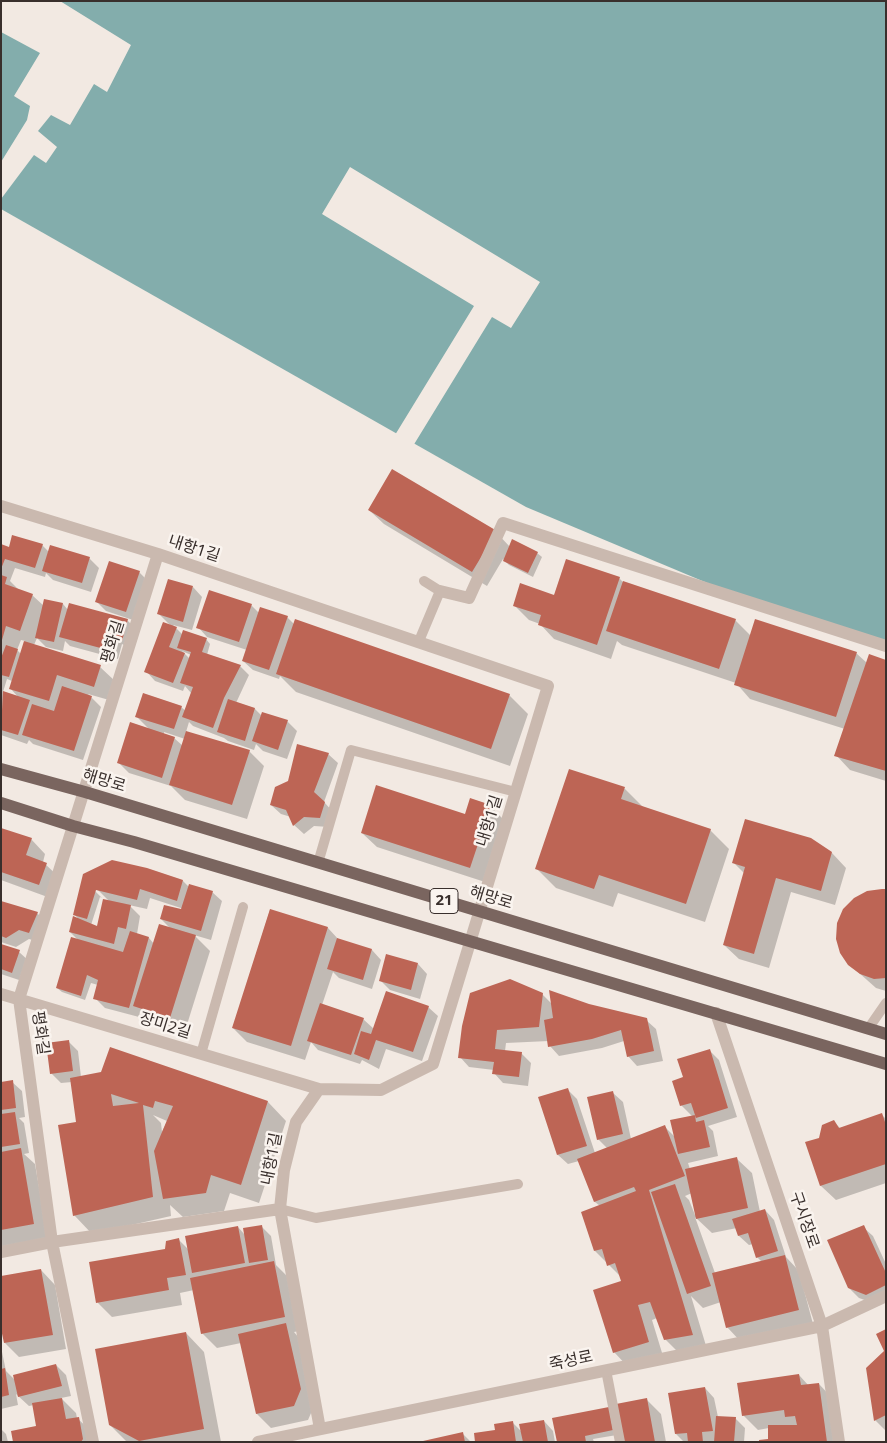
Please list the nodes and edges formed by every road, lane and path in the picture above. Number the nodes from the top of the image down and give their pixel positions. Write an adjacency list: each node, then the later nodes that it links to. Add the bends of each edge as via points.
1 (1, 506): 2 (street, 내항1길)
2 (158, 554): 5 (street, 내항1길); 8 (street, 평화길)
3 (424, 581): 4 (lane)
4 (440, 591): 5 (lane); 6 (street, via 469,598 502,523)
5 (419, 641): 9 (street, 내항1길, via 548,686)
6 (886, 646)
7 (1, 769): 8 (main road, 해망로 / 21)
8 (84, 792): 11 (street, 평화길); 12 (main road, 해망로 / 21)
9 (516, 792): 12 (lane, via 351,750); 14 (street, 내항1길)
10 (1, 803): 11 (main road, 21)
11 (73, 826): 15 (main road, 21); 17 (street, 평화길)
12 (318, 863): 14 (main road, 해망로 / 21)
13 (243, 908): 22 (lane)
14 (478, 911): 15 (street, 내항1길); 20 (main road, 해망로 / 21)
15 (470, 942): 19 (main road, 21); 24 (street, 내항1길, via 433,1064 381,1090)
16 (1, 994): 17 (street, 장미2길)
17 (19, 999): 22 (street, 장미2길); 27 (street, 평화길)
18 (886, 1003): 20 (lane)
19 (716, 1013): 23 (main road, 21); 30 (street, 구시장로)
20 (868, 1029): 21 (main road, 해망로 / 21)
21 (886, 1034)
22 (201, 1054): 24 (street, 장미2길)
23 (886, 1064)
24 (319, 1089): 26 (street, 내항1길, via 296,1122 284,1170)
25 (518, 1184): 26 (lane, via 316,1218)
26 (280, 1209): 27 (street); 32 (street, 내항1길)
27 (52, 1242): 28 (street); 33 (street, 평화길)
28 (1, 1252)
29 (886, 1296): 30 (street, 죽성로)
30 (822, 1326): 31 (street, 죽성로); 36 (street, 구시장로)
31 (606, 1370): 32 (street, 죽성로); 35 (lane)
32 (320, 1429): 34 (street, 죽성로)
33 (93, 1442)
34 (258, 1442)
35 (620, 1442)
36 (839, 1442)

